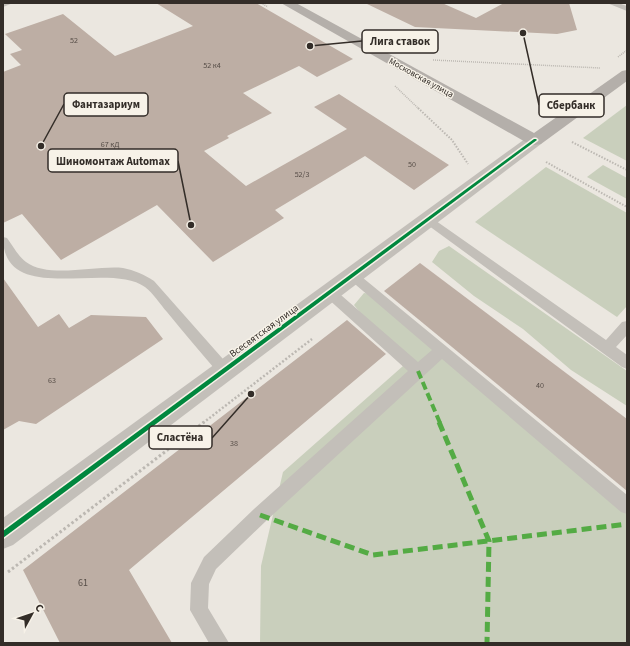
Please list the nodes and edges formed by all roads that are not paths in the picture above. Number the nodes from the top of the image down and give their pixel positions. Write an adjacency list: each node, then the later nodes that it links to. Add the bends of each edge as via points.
1 (9, 3): 4 (lane)
2 (287, 3): 7 (main road, Московская улица)
3 (611, 3): 5 (lane)
4 (3, 5)
5 (627, 9)
6 (627, 74): 7 (main road, Всесвятская улица)
7 (535, 140): 8 (street, Всесвятская улица)
8 (428, 220): 10 (street, Всесвятская улица); 13 (lane)
9 (3, 241): 16 (lane, via 16,260 33,271 46,274 122,273 136,276 150,284)
10 (353, 276): 11 (street, Всесвятская улица); 14 (lane)
11 (330, 293): 16 (street, Всесвятская улица); 17 (lane)
12 (627, 326): 13 (lane)
13 (607, 348): 15 (lane)
14 (442, 350): 17 (lane); 18 (lane)
15 (627, 363)
16 (225, 370): 19 (street, Всесвятская улица)
17 (418, 371): 20 (lane, via 210,563 200,583 199,610)
18 (627, 506)
19 (3, 535)
20 (220, 643)

